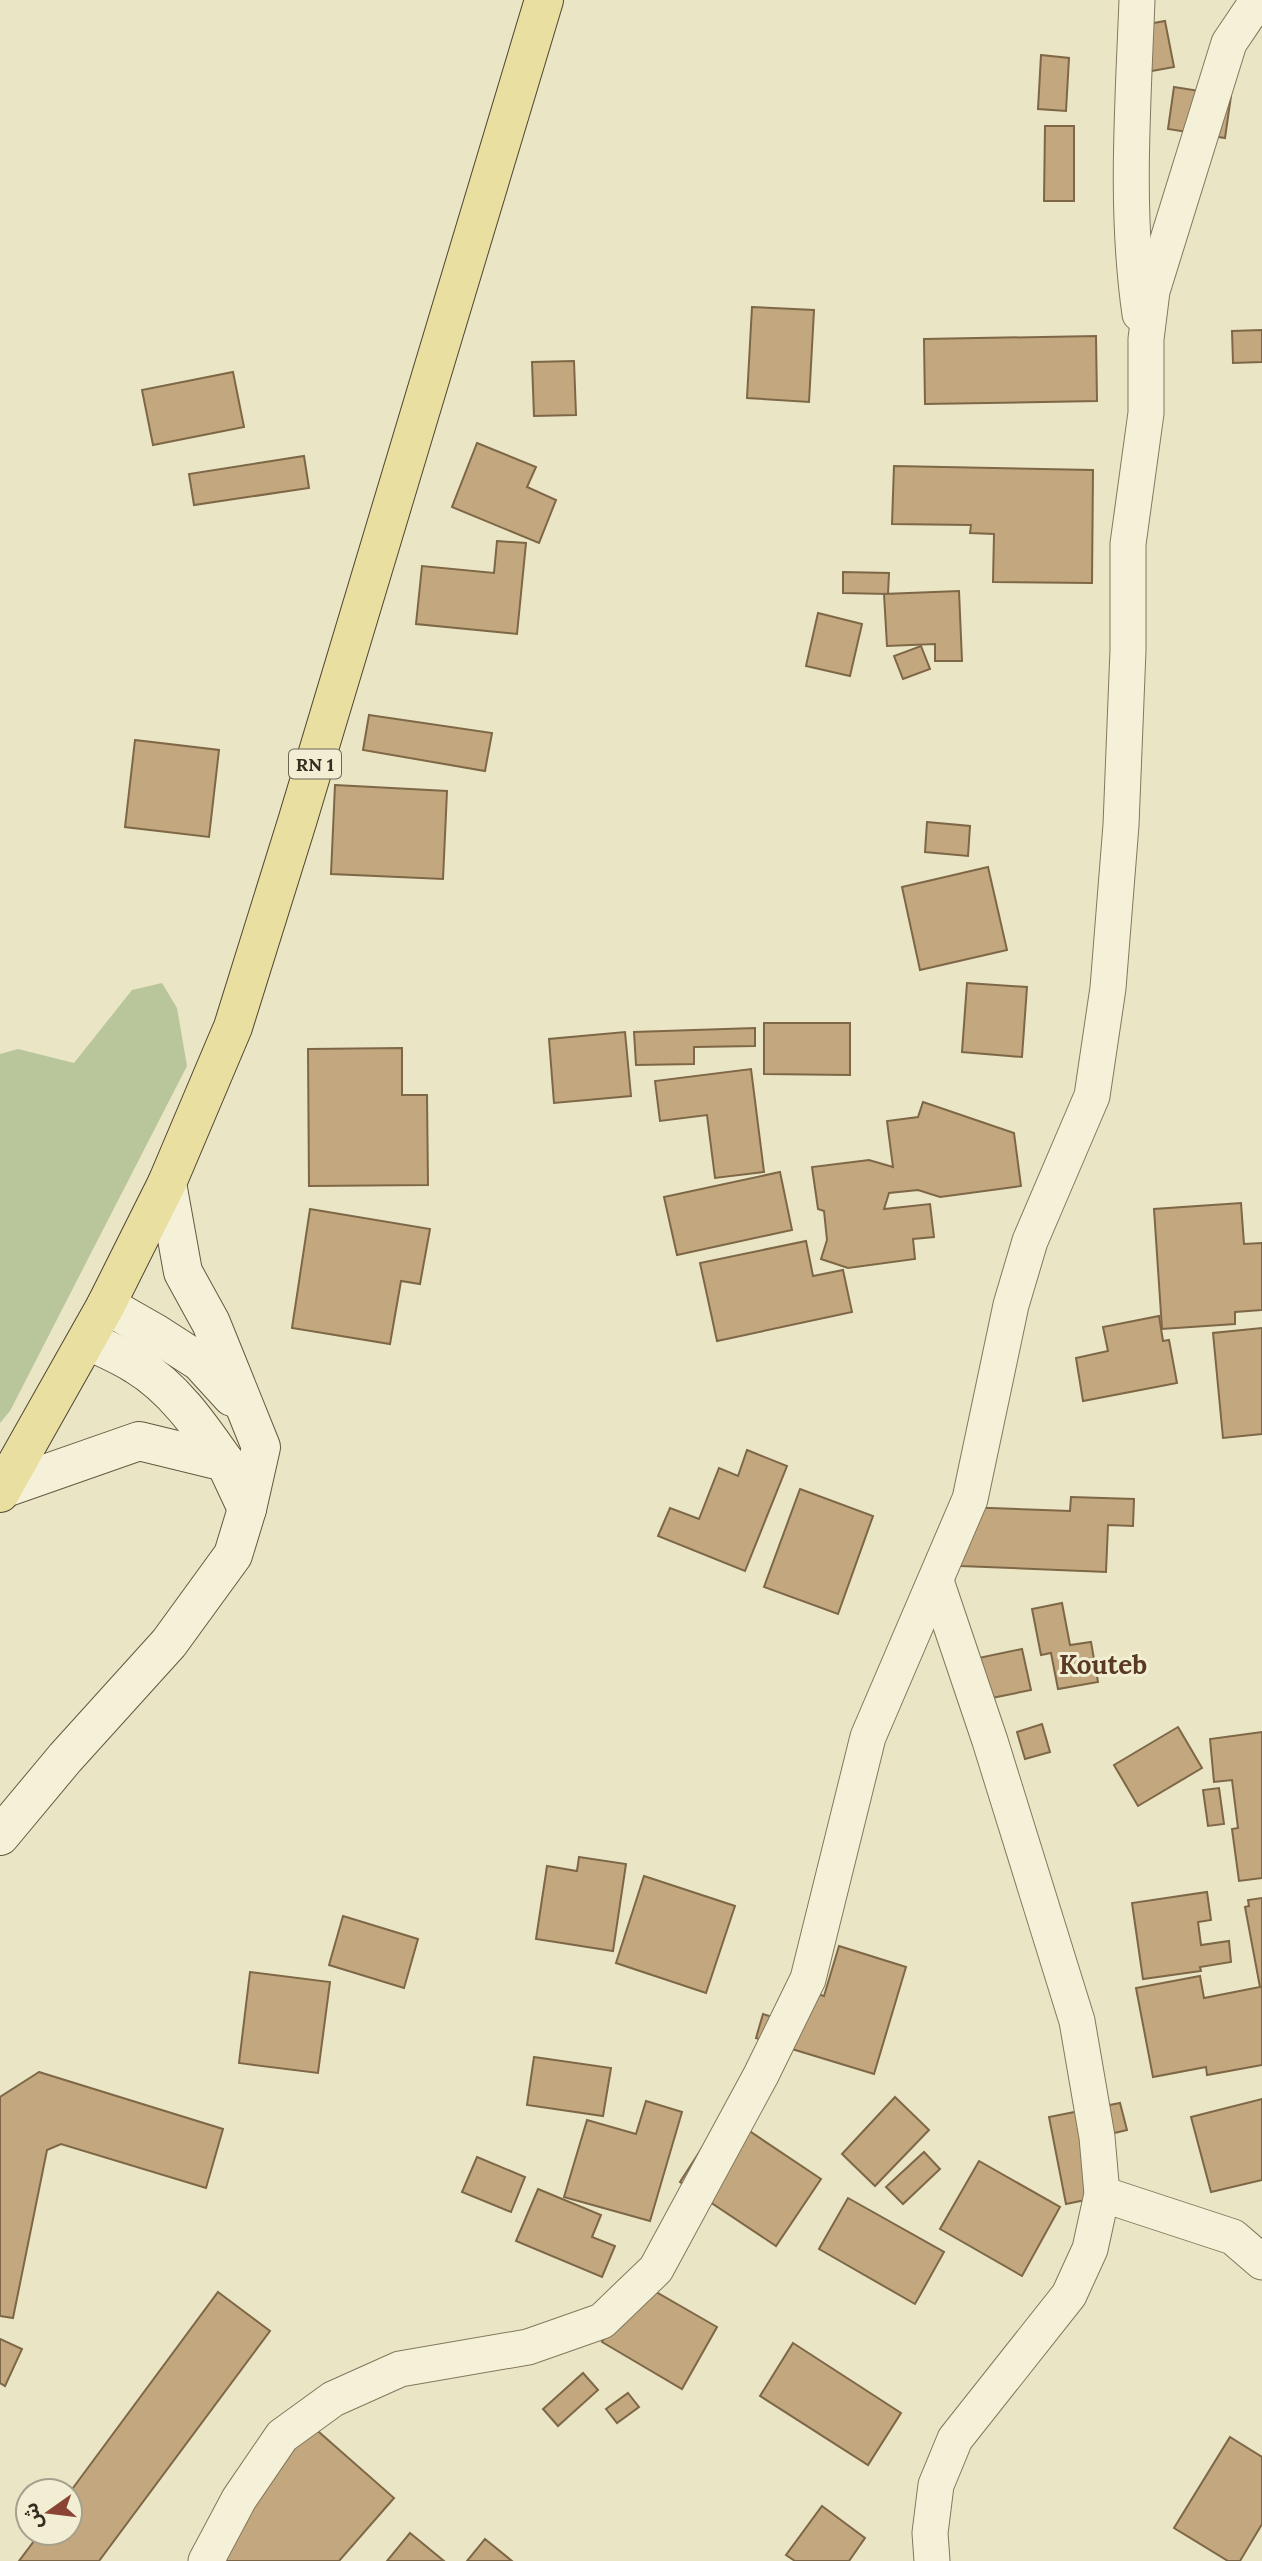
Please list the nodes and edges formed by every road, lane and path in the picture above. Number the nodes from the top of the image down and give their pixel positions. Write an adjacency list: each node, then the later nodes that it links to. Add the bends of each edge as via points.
1 (544, 0): 5 (main road, RN 1, via 237,1014)
2 (1137, 0): 4 (street, via 1130,206)
3 (1258, 0): 4 (street, via 1229,43 1152,291)
4 (1146, 354): 12 (street, via 1146,413 1128,544 1118,866 1108,988 1092,1096 1030,1241 970,1499)
5 (167, 1183): 6 (main road, RN 1); 8 (main road, via 183,1272 211,1323)
6 (106, 1305): 7 (main road, RN 1); 8 (main road, via 200,1363)
7 (87, 1340): 9 (main road, via 137,1365 176,1398); 10 (main road, RN 1)
8 (250, 1417): 11 (main road, via 261,1447)
9 (225, 1462): 10 (main road, via 139,1441); 11 (main road)
10 (1, 1491)
11 (247, 1509): 13 (main road, via 233,1555 169,1643)
12 (936, 1581): 14 (street, via 1077,2021); 16 (street, via 868,1737 808,1979 656,2269 602,2321 528,2347 400,2369 333,2399 282,2436 239,2499)
13 (0, 1836)
14 (1102, 2194): 15 (street, via 1233,2237); 17 (street, via 1090,2249 1069,2295 955,2439 936,2485)
15 (1262, 2262)
16 (206, 2561)
17 (932, 2561)

